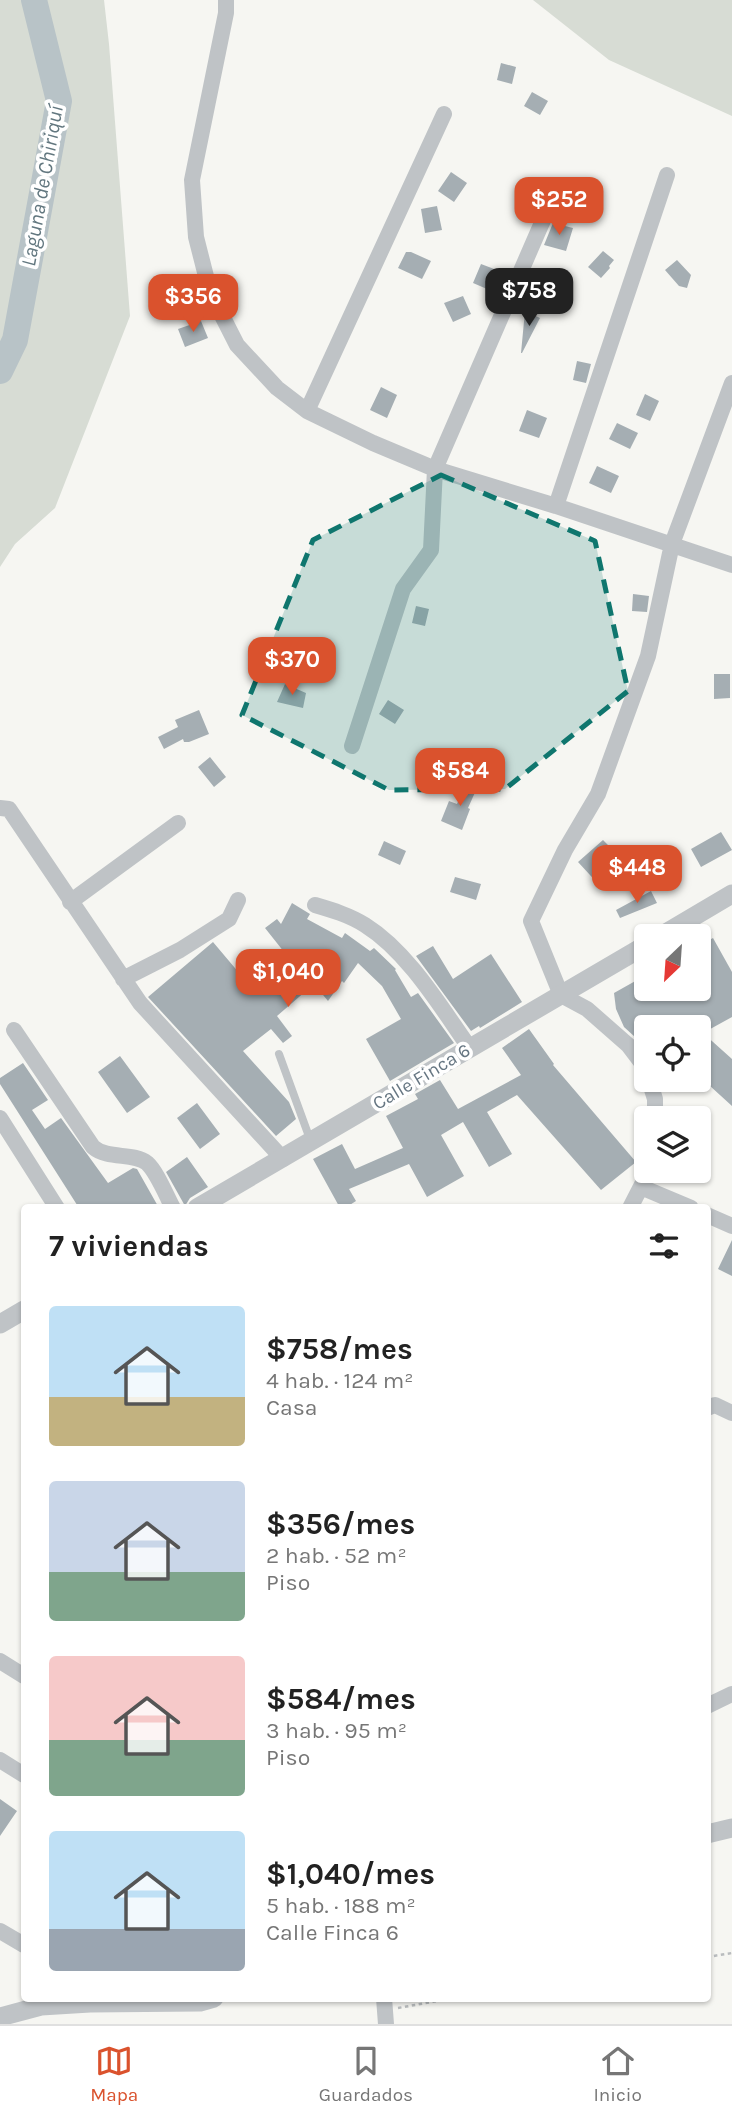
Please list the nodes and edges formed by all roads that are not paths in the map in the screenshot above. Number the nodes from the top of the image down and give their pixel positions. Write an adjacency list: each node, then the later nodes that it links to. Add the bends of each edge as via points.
1 (226, 0): 6 (street, via 192,180 195,237 210,292 237,345 277,388)
2 (444, 114): 6 (street)
3 (667, 175): 8 (street)
4 (557, 188): 7 (street)
5 (732, 383): 9 (street)
6 (307, 411): 7 (street)
7 (435, 469): 8 (street); 11 (street, via 431,550 403,589)
8 (556, 506): 9 (street)
9 (672, 544): 10 (street); 21 (street, via 648,656 598,794 531,921)
10 (732, 565)
11 (352, 746)
12 (0, 808): 16 (street, via 9,809)
13 (178, 822): 16 (street)
14 (732, 894): 18 (street)
15 (238, 900): 20 (street, via 229,919)
16 (71, 902): 20 (street)
17 (315, 905): 23 (street, via 365,925 392,947)
18 (681, 924)
19 (634, 952): 21 (street, Calle Finca 6)
20 (123, 979): 28 (street)
21 (561, 995): 23 (street, Calle Finca 6); 24 (street, via 587,1009)
22 (14, 1030): 32 (street, via 93,1147 100,1153 149,1165)
23 (470, 1047): 27 (street, Calle Finca 6)
24 (634, 1053)
25 (279, 1054): 27 (lane)
26 (0, 1118): 31 (street)
27 (311, 1142): 28 (street, Calle Finca 6)
28 (283, 1159): 33 (street, Calle Finca 6)
29 (643, 1183): 30 (street)
30 (641, 1187): 34 (street); 35 (street)
31 (54, 1204)
32 (171, 1204)
33 (203, 1204)
34 (632, 1204)
35 (681, 1204)
36 (711, 1216): 37 (street)
37 (732, 1226)
38 (21, 1312): 39 (street)
39 (0, 1324)
40 (711, 1406): 41 (street)
41 (732, 1413)
42 (0, 1661): 43 (street)
43 (21, 1674)
44 (732, 1694): 45 (street)
45 (711, 1704)
46 (0, 1760): 47 (street)
47 (21, 1773)
48 (732, 1828): 49 (street)
49 (711, 1833)
50 (0, 1931): 51 (street)
51 (21, 1943)
52 (80, 2002): 53 (street)
53 (0, 2017)

